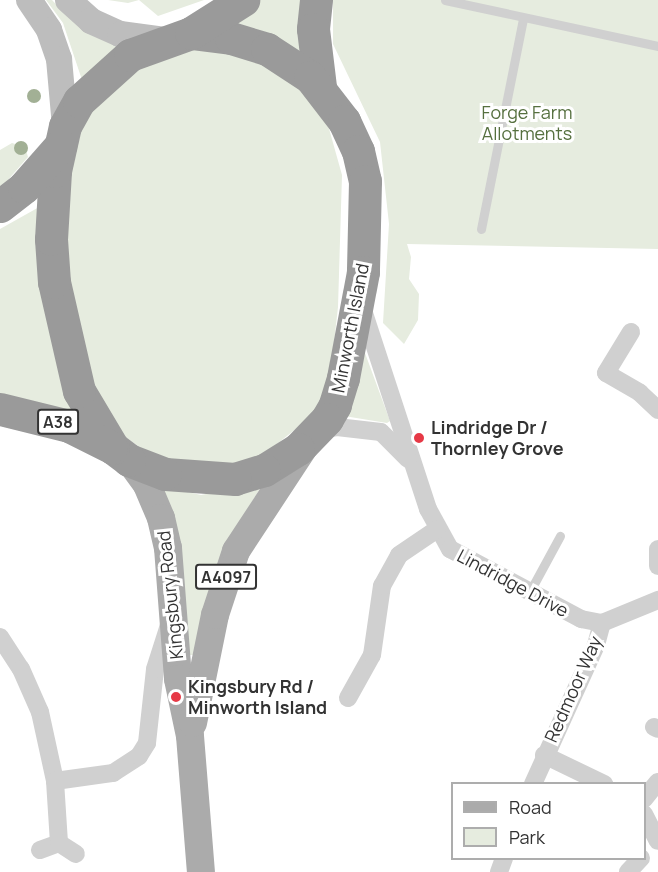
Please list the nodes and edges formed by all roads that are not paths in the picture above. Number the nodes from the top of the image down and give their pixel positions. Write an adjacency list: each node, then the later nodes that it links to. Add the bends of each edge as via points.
1 (28, 0): 10 (street, via 49,30 59,59)
2 (68, 0): 7 (street, via 91,21 120,34)
3 (243, 0): 7 (highway)
4 (316, 0): 9 (highway, via 313,29)
5 (445, 0): 6 (lane)
6 (524, 18): 8 (lane); 12 (lane)
7 (178, 36): 9 (highway, Minworth Island, via 231,38 267,49 289,61); 10 (highway, via 115,65 79,101)
8 (658, 46)
9 (320, 87): 13 (highway, Minworth Island, via 344,121 362,163 365,207)
10 (63, 136): 11 (highway, via 24,187); 18 (highway, via 51,218 54,282 80,391)
11 (0, 206)
12 (481, 229)
13 (358, 296): 17 (highway, Minworth Island, via 344,378 334,405); 19 (street, Lindridge Drive)
14 (631, 332): 16 (street, via 606,374 640,393)
15 (0, 409): 18 (highway, Kingsbury Road / A38, via 69,426)
16 (658, 410)
17 (314, 434): 18 (highway, Minworth Island, via 275,465 235,479 165,474); 19 (street, Lindridge Drive, via 337,427 381,432 394,441); 30 (main road, Kingsbury Road / A4097, via 247,532 227,572)
18 (121, 454): 26 (main road, Kingsbury Road / A4097, via 147,485 161,518)
19 (417, 470): 20 (street, Lindridge Drive)
20 (436, 530): 24 (street, Lindridge Drive, via 450,549); 29 (street, via 399,555 382,586 372,655)
21 (560, 536): 24 (lane)
22 (658, 549): 23 (street)
23 (658, 566)
24 (529, 592): 27 (street, Lindridge Drive, via 581,619)
25 (658, 600): 27 (street)
26 (174, 609): 30 (main road, Kingsbury Road / A4097, via 178,679); 32 (street, via 155,669 151,723 139,756 113,773)
27 (602, 623): 31 (street, Redmoor Way, via 596,645)
28 (1, 639): 32 (street, via 21,669 40,712)
29 (348, 698)
30 (190, 736): 44 (main road, Kingsbury Road / A4097)
31 (544, 755): 33 (street, Redmoor Way); 34 (street, Redmoor Way)
32 (54, 782): 39 (street)
33 (533, 782)
34 (602, 782)
35 (658, 782): 36 (street)
36 (646, 798)
37 (646, 816): 38 (street)
38 (658, 842): 41 (street)
39 (59, 843): 40 (street); 42 (street)
40 (40, 850)
41 (646, 854)
42 (76, 855)
43 (640, 860): 45 (street)
44 (201, 872)
45 (628, 872)

